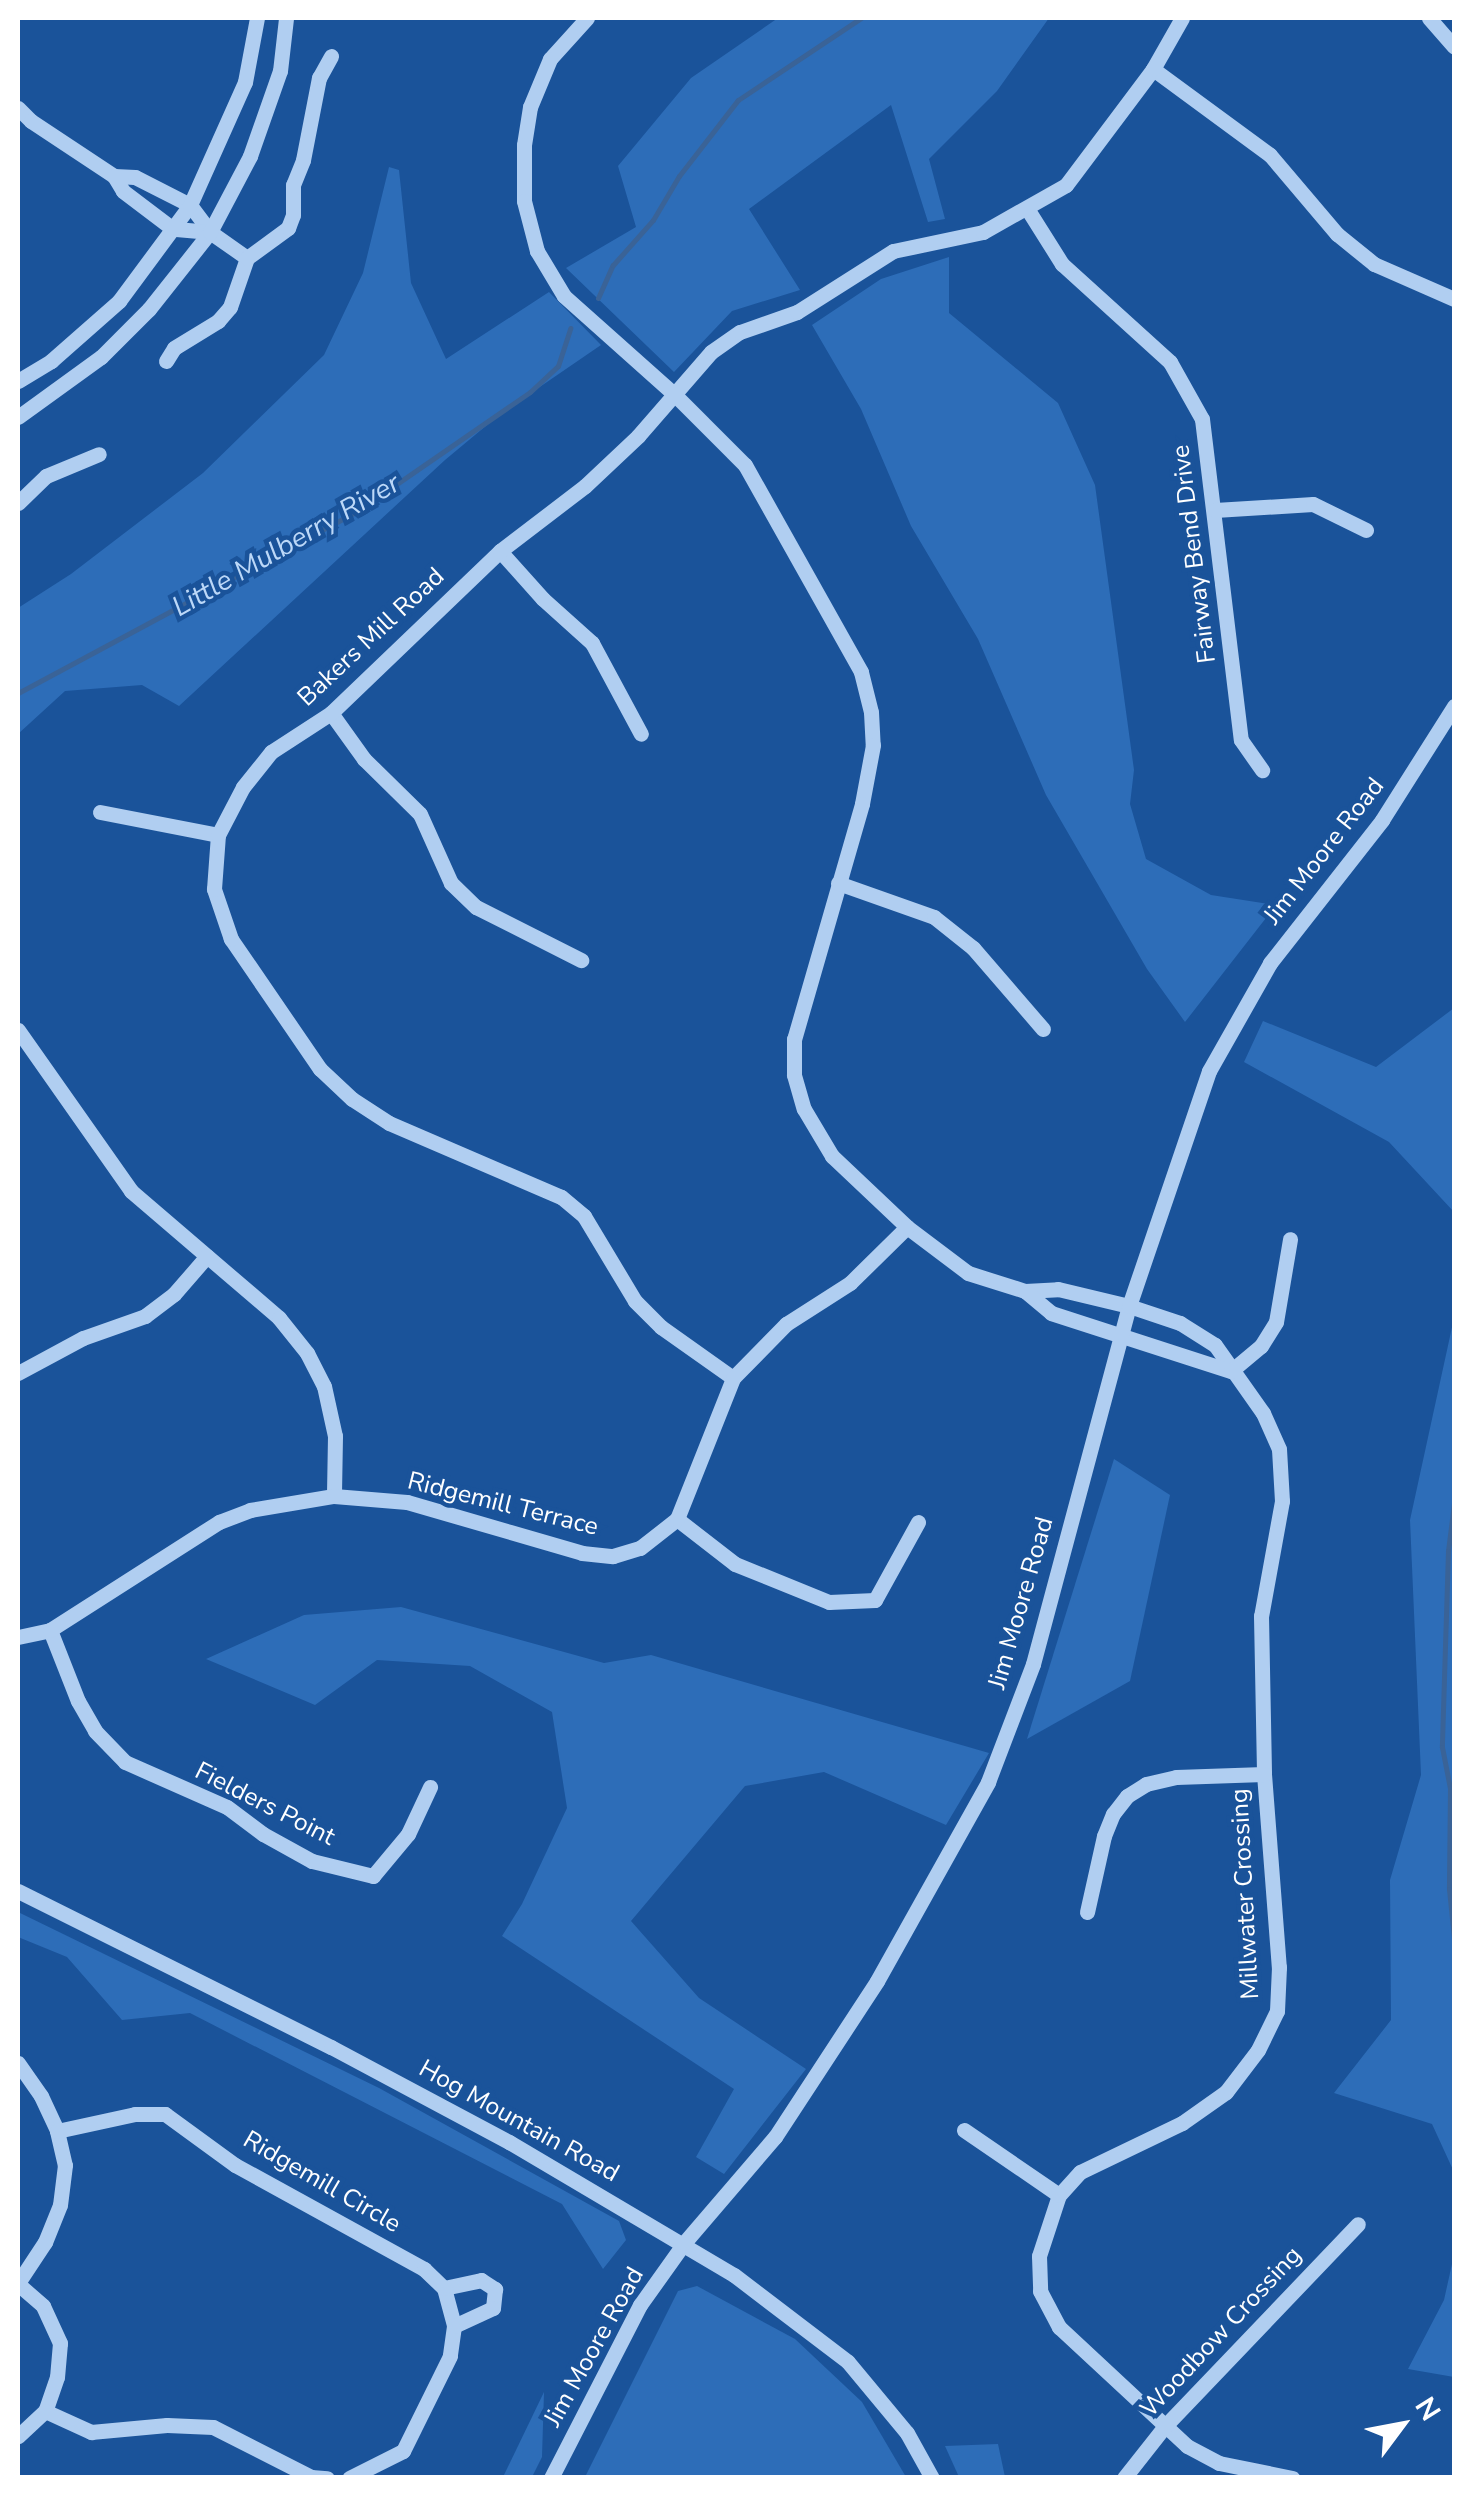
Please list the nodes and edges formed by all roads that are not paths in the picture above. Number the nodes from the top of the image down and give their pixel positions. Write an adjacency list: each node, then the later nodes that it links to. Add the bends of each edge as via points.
1 (256, 18): 11 (street, via 245,82)
2 (286, 18): 14 (street, via 280,72 250,156)
3 (587, 18): 19 (street, via 550,59 530,107 524,201 537,251 564,296)
4 (1182, 18): 8 (street, Bakers Mill Road)
5 (1429, 18): 6 (street)
6 (1454, 46)
7 (331, 56): 15 (street, via 319,78 288,228)
8 (1152, 69): 12 (street, Bakers Mill Road, via 1066,185); 16 (street, via 1270,155 1337,234 1374,264)
9 (18, 108): 10 (street)
10 (114, 176): 11 (street, via 135,177); 13 (street, via 123,191)
11 (190, 204): 13 (street); 14 (street)
12 (1028, 210): 19 (street, Bakers Mill Road, via 982,232 893,251 797,312 740,332 710,352); 23 (street, Fairway Bend Drive, via 1062,264 1170,362 1186,386 1202,419)
13 (174, 229): 14 (street); 18 (street, via 119,301)
14 (210, 232): 15 (street); 20 (street, via 102,358)
15 (247, 258): 17 (street, via 230,308 174,348)
16 (1454, 299)
17 (166, 362)
18 (18, 382)
19 (674, 394): 25 (street, Bakers Mill Road, via 586,486); 32 (street, via 745,465 861,672 873,745)
20 (18, 417)
21 (98, 454): 22 (street, via 46,476)
22 (18, 503)
23 (1216, 510): 24 (street, via 1313,504); 29 (street, Fairway Bend Drive, via 1241,740)
24 (1366, 530)
25 (500, 550): 27 (street, Bakers Mill Road); 28 (street, via 592,642)
26 (1454, 706): 42 (street, Jim Moore Road, via 1382,820 1270,963 1228,1034)
27 (331, 713): 31 (street, Bakers Mill Road, via 271,752); 33 (street, via 364,759 420,814 451,883 476,907)
28 (640, 734)
29 (1262, 770)
30 (100, 812): 31 (street)
31 (218, 835): 46 (street, Bakers Mill Road, via 214,889 231,940 320,1069 389,1124 561,1197 584,1216 634,1301)
32 (838, 883): 35 (street, via 934,917 974,948); 38 (street, via 802,1000 794,1075 804,1109 832,1156)
33 (581, 960)
34 (18, 1030): 36 (street)
35 (1043, 1030)
36 (34, 1053): 37 (street); 40 (street, via 130,1191)
37 (18, 1064)
38 (908, 1227): 41 (street, via 968,1273); 46 (street, via 850,1282 786,1324)
39 (1290, 1239): 45 (street, via 1276,1322)
40 (207, 1256): 44 (street, via 145,1316); 47 (street, via 307,1353 324,1386 334,1436)
41 (1025, 1290): 42 (street, Millwater Crossing, via 1058,1289); 43 (street, via 1051,1312)
42 (1129, 1306): 43 (street, Jim Moore Road); 45 (street, Millwater Crossing, via 1214,1345)
43 (1122, 1337): 45 (street); 61 (street, Jim Moore Road, via 1032,1664 988,1782 877,1981 775,2138)
44 (18, 1372)
45 (1231, 1372): 52 (street, Millwater Crossing, via 1264,1413 1279,1449 1282,1502 1261,1616)
46 (734, 1378): 48 (street)
47 (334, 1496): 48 (street, Ridgemill Terrace, via 407,1502 613,1556 640,1548); 50 (street, Ridgemill Terrace, via 219,1522)
48 (677, 1519): 49 (street, via 735,1564 828,1602 875,1600)
49 (918, 1522)
50 (50, 1630): 51 (street, Ridgemill Terrace); 53 (street, Fielders Point, via 78,1702 125,1762 227,1807 312,1861 372,1876 408,1834)
51 (18, 1637)
52 (1264, 1774): 55 (street, via 1176,1777 1128,1796 1104,1836); 59 (street, Millwater Crossing, via 1279,1967 1276,2011 1258,2050 1226,2092 1182,2123 1099,2160)
53 (430, 1787)
54 (18, 1891): 61 (street, Hog Mountain Road, via 331,2047)
55 (1086, 1912)
56 (18, 2063): 58 (street)
57 (964, 2130): 59 (street)
58 (57, 2131): 62 (street, via 64,2165 60,2205); 63 (street, Ridgemill Circle, via 165,2114 235,2165 424,2269)
59 (1058, 2194): 66 (street, via 1039,2256 1040,2290 1059,2327)
60 (1358, 2224): 66 (street, Woodbow Crossing)
61 (684, 2243): 71 (street, Jim Moore Road, via 640,2305); 72 (street, Hog Mountain Road, via 848,2362 907,2433)
62 (18, 2283): 65 (street, via 44,2306 60,2344)
63 (444, 2288): 64 (street); 64 (street, via 481,2280 495,2290 493,2308)
64 (454, 2326): 68 (street, via 450,2356 403,2452)
65 (44, 2411): 67 (street); 69 (street, via 91,2432 214,2426 311,2477)
66 (1165, 2426): 73 (street, Woodbow Crossing); 74 (street, via 1219,2463)
67 (18, 2436)
68 (386, 2471): 70 (street)
69 (326, 2478)
70 (349, 2478)
71 (551, 2478)
72 (932, 2478)
73 (1124, 2478)
74 (1292, 2478)

